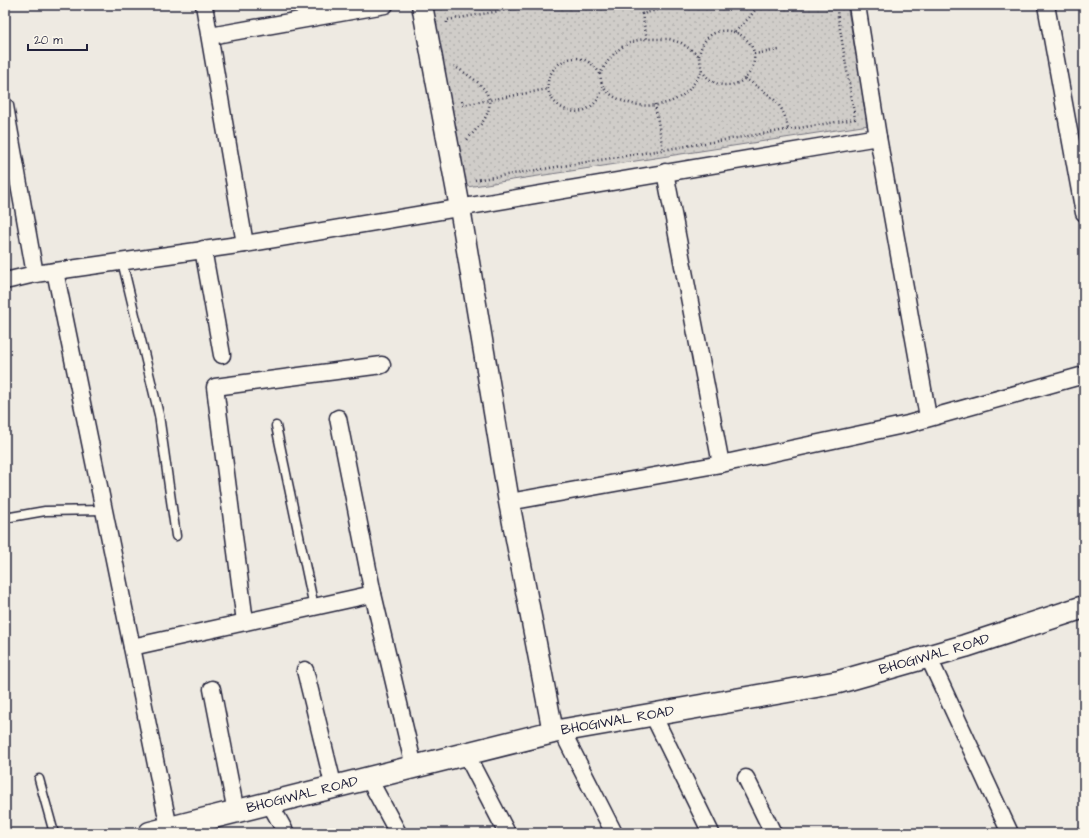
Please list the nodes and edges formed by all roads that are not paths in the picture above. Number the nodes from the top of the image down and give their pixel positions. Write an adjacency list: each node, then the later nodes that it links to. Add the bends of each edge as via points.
1 (204, 5): 6 (street)
2 (385, 5): 6 (street)
3 (422, 5): 10 (street)
4 (857, 5): 8 (street)
5 (1046, 5): 11 (street)
6 (210, 36): 12 (street)
7 (5, 106): 16 (street)
8 (878, 137): 9 (street); 21 (street)
9 (665, 172): 10 (street); 24 (street)
10 (460, 208): 12 (street); 25 (street)
11 (1084, 213)
12 (245, 244): 13 (street)
13 (203, 249): 14 (street); 18 (street)
14 (122, 261): 15 (street); 28 (lane, via 159,415)
15 (55, 271): 16 (street); 26 (street)
16 (35, 274): 17 (street)
17 (5, 280)
18 (222, 355)
19 (382, 364): 32 (street, via 215,387)
20 (1084, 375): 21 (street)
21 (928, 417): 24 (street, via 908,424)
22 (338, 418): 29 (street)
23 (276, 426): 30 (lane)
24 (721, 464): 25 (street)
25 (509, 502): 38 (street)
26 (104, 510): 27 (lane, via 45,511); 33 (street)
27 (5, 518)
28 (176, 536)
29 (373, 594): 30 (street); 40 (street)
30 (314, 607): 32 (street)
31 (1084, 608): 34 (main road, BHOGIWAL ROAD)
32 (246, 622): 33 (street)
33 (132, 647): 47 (street)
34 (928, 656): 37 (main road, BHOGIWAL ROAD, via 839,682); 55 (street)
35 (305, 670): 44 (street)
36 (212, 689): 46 (street)
37 (653, 715): 38 (main road, BHOGIWAL ROAD); 53 (street)
38 (557, 732): 39 (main road, BHOGIWAL ROAD); 52 (street)
39 (466, 754): 40 (main road, BHOGIWAL ROAD); 51 (street)
40 (414, 767): 43 (main road, BHOGIWAL ROAD)
41 (746, 778): 54 (street)
42 (39, 779): 48 (lane)
43 (369, 779): 44 (main road, BHOGIWAL ROAD); 50 (street)
44 (334, 788): 45 (main road, BHOGIWAL ROAD)
45 (270, 804): 46 (main road, BHOGIWAL ROAD); 49 (street)
46 (236, 812): 47 (main road, BHOGIWAL ROAD)
47 (170, 830)
48 (54, 833)
49 (286, 833)
50 (398, 833)
51 (507, 833)
52 (614, 833)
53 (711, 833)
54 (773, 833)
55 (1010, 833)

